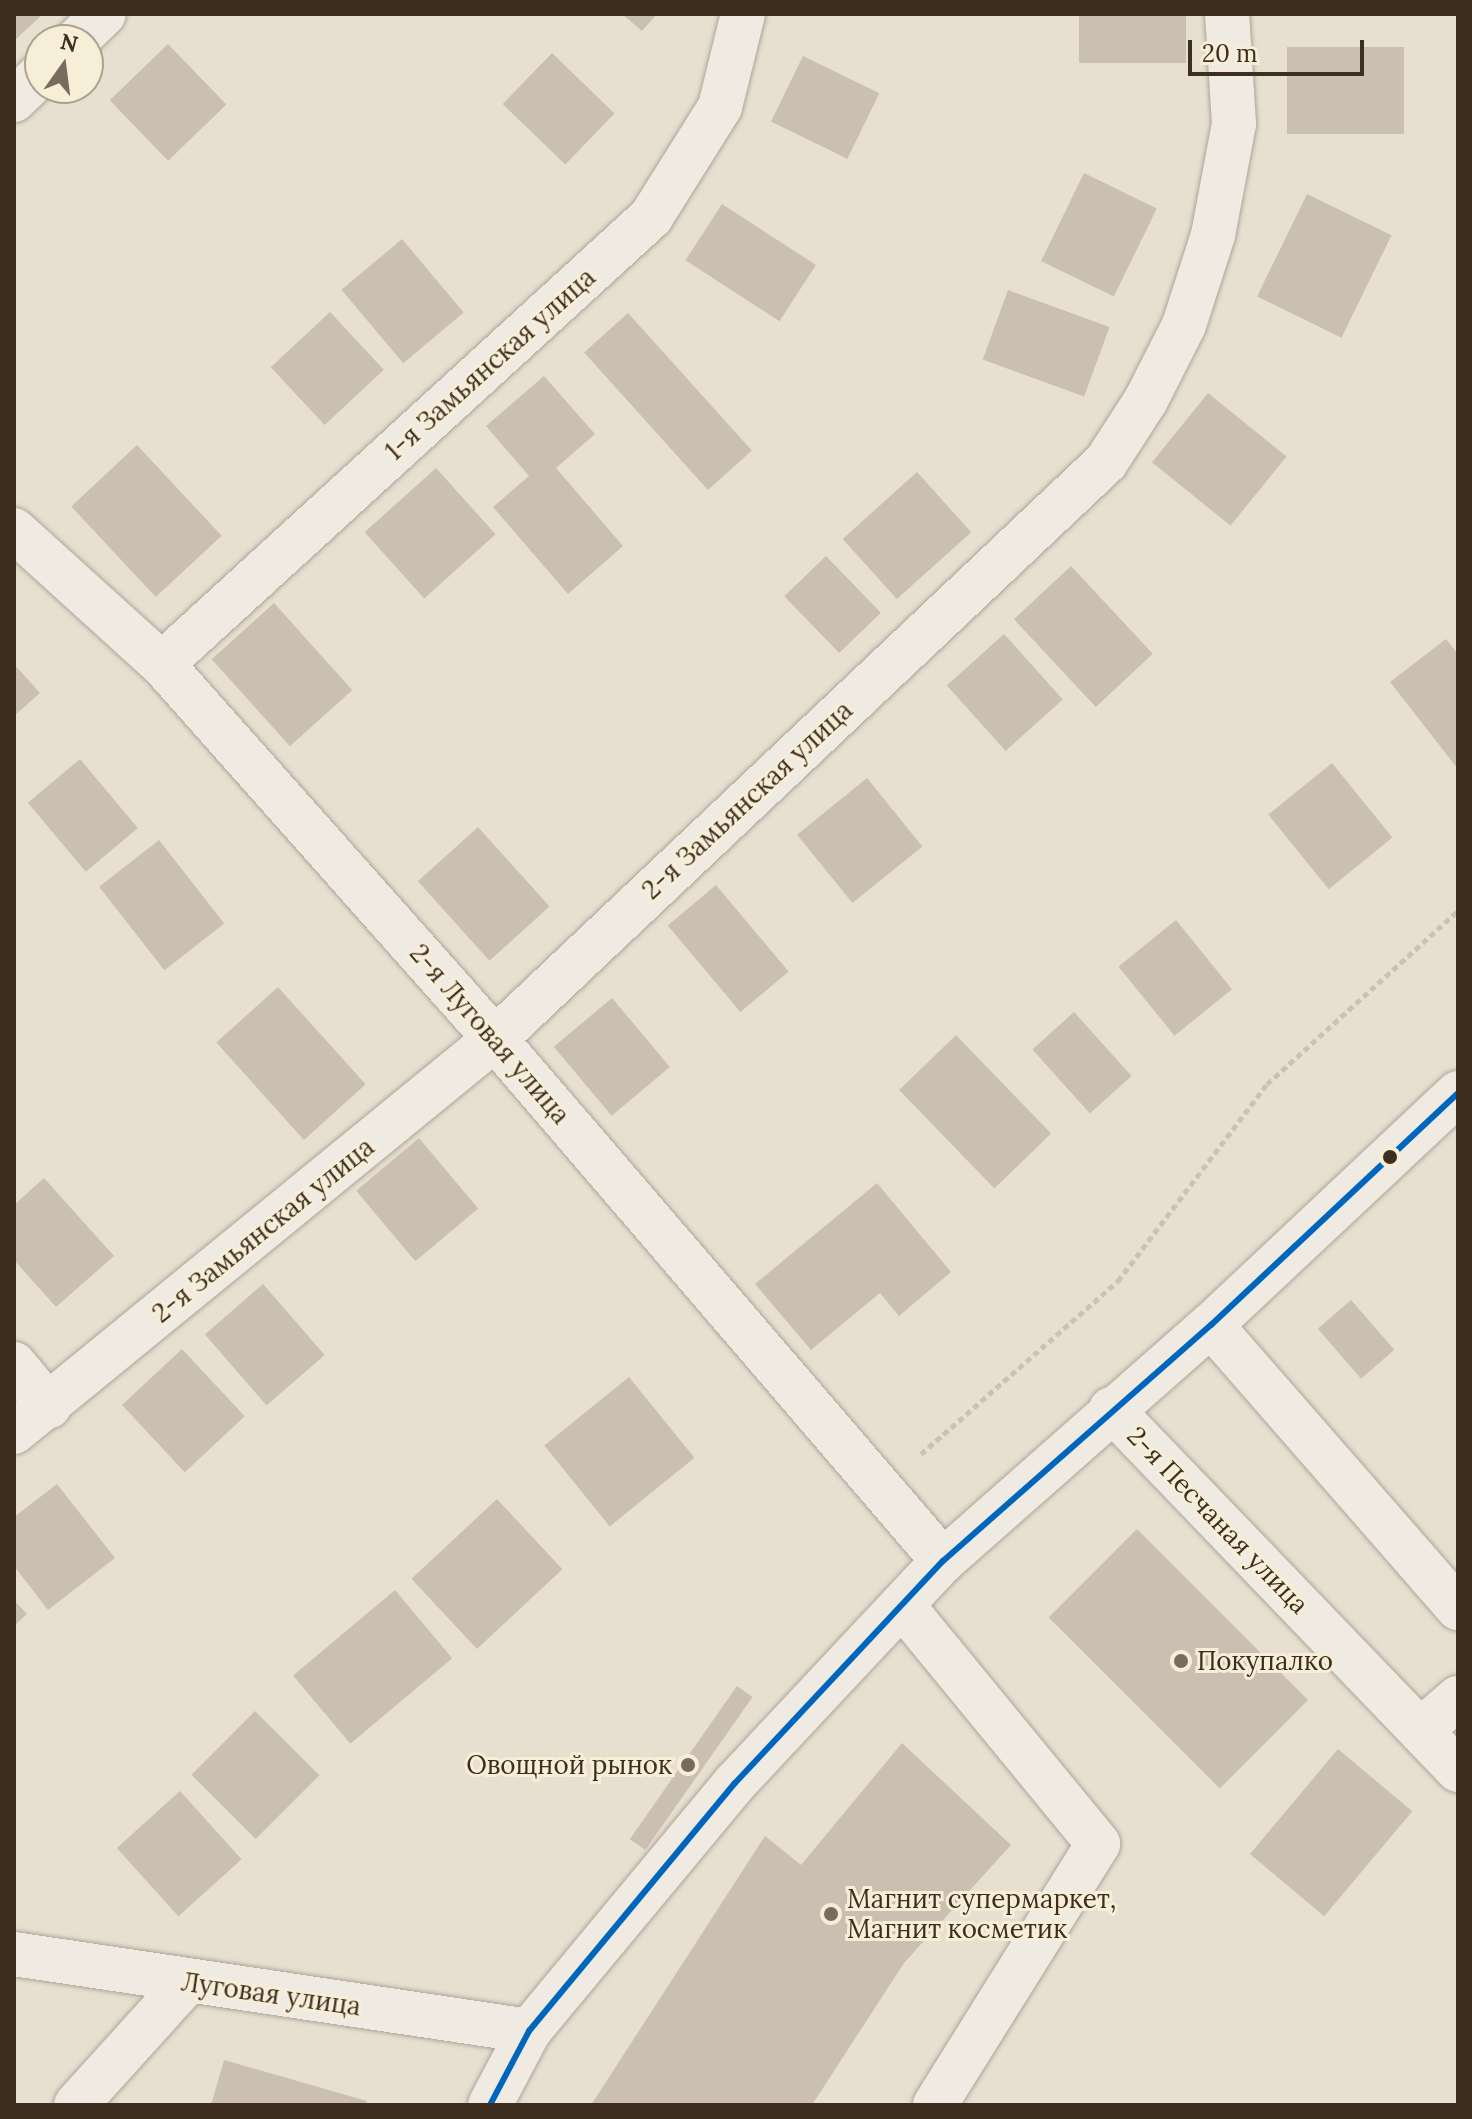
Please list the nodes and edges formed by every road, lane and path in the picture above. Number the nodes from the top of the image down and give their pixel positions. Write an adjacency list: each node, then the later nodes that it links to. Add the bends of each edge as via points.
1 (743, 14): 4 (street, 1-я Замьянская улица, via 720,107 651,217)
2 (1227, 14): 6 (street, 2-я Замьянская улица, via 1234,124 1213,235 1184,325 1146,400 1106,462)
3 (14, 530): 4 (street, 2-я Луговая улица)
4 (162, 664): 6 (street, 2-я Луговая улица)
5 (1458, 911): 13 (path, via 1267,1084 1118,1281)
6 (495, 1039): 10 (street, 2-я Замьянская улица); 13 (street, 2-я Луговая улица)
7 (1458, 1093): 8 (street)
8 (1211, 1325): 11 (street); 16 (street)
9 (14, 1364): 10 (street)
10 (49, 1406): 12 (street, 2-я Замьянская улица)
11 (1111, 1409): 14 (street); 18 (street, 2-я Песчаная улица)
12 (14, 1432)
13 (882, 1489): 14 (street, 2-я Луговая улица)
14 (943, 1561): 15 (street)
15 (902, 1605): 22 (street, via 735,1783); 25 (street, via 1098,1844)
16 (1458, 1608)
17 (1458, 1698): 18 (street)
18 (1421, 1730): 19 (street, 2-я Песчаная улица)
19 (1458, 1770)
20 (14, 1954): 21 (street, Луговая улица)
21 (187, 1982): 22 (street, Луговая улица); 23 (street)
22 (529, 2031): 24 (street)
23 (76, 2105)
24 (490, 2105)
25 (935, 2105)

